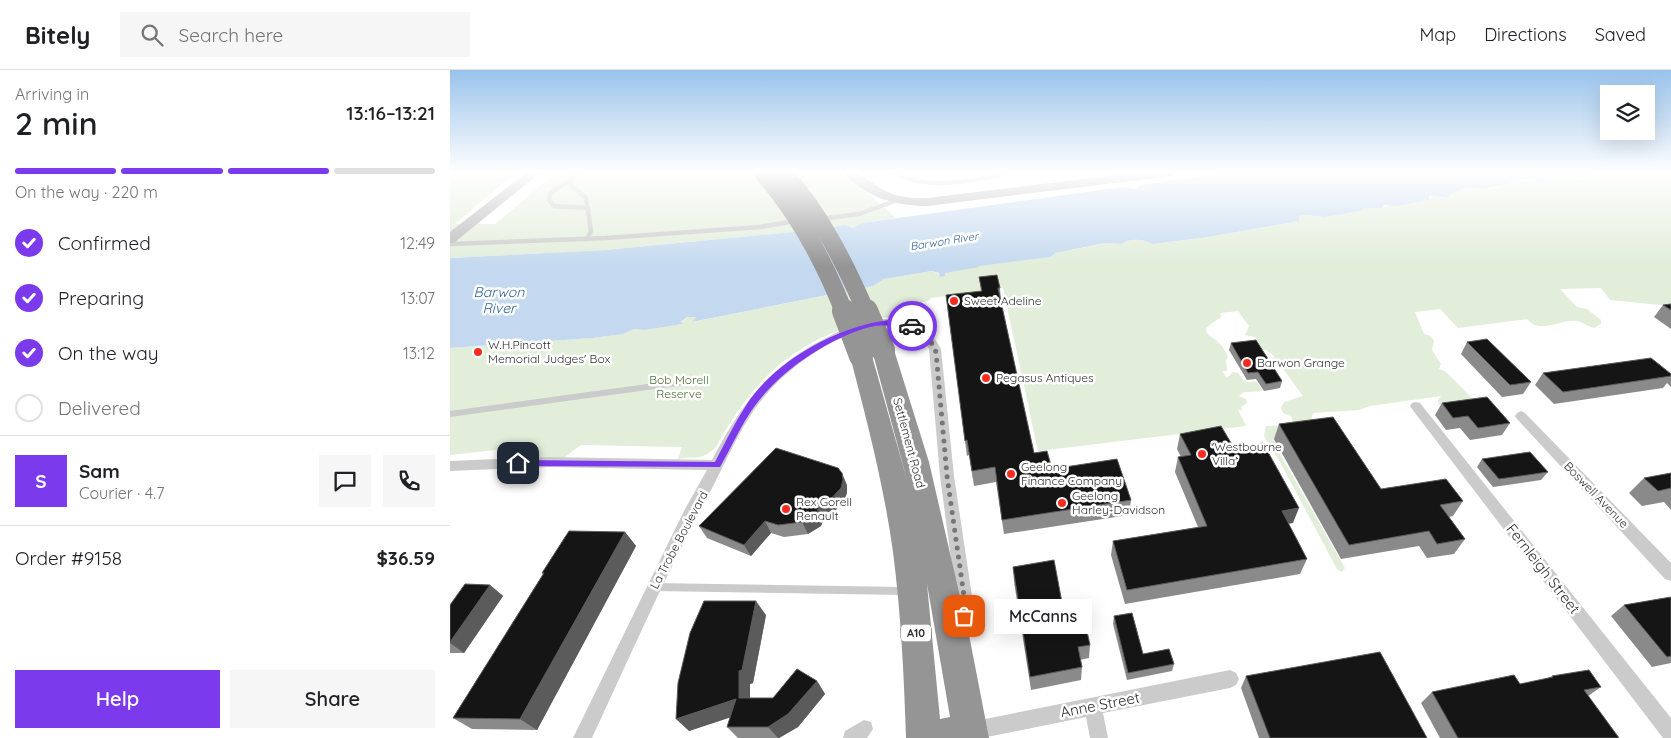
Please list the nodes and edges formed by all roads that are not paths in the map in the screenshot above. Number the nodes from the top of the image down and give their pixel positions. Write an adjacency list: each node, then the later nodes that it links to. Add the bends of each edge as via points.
1 (495, 203): 8 (street)
2 (552, 203): 7 (lane)
3 (587, 203): 7 (lane)
4 (787, 203): 12 (highway, Settlement Road / A10, bridge, via 802,223)
5 (808, 203): 12 (highway, Settlement Road / A10, bridge, via 837,250)
6 (890, 203): 10 (lane, via 842,219 809,219 760,227)
7 (588, 208): 10 (lane, via 591,231)
8 (473, 220): 9 (street)
9 (450, 239)
10 (587, 239): 11 (lane)
11 (450, 244)
12 (872, 353): 23 (highway, Settlement Road / A10); 24 (highway, Settlement Road / A10, via 916,462)
13 (706, 379): 15 (lane)
14 (1416, 406): 27 (street, Fernleigh Street)
15 (450, 414)
16 (1521, 416): 21 (street, Boswell Avenue)
17 (450, 460): 18 (street)
18 (483, 463): 19 (street); 20 (street)
19 (717, 465): 22 (street, La Trobe Boulevard); 24 (street, La Trobe Boulevard, via 756,398 780,373 807,353 843,334 875,324 902,324 925,333 934,345 936,356 947,476 964,596 964,616)
20 (450, 466)
21 (1671, 574)
22 (653, 588): 23 (lane); 29 (street, La Trobe Boulevard)
23 (913, 591): 30 (highway, Settlement Road / A10)
24 (954, 640): 28 (highway, Settlement Road / A10)
25 (1230, 679): 26 (street, Anne Street)
26 (1093, 707): 28 (street, Anne Street); 32 (street)
27 (1671, 733)
28 (971, 734): 31 (highway)
29 (582, 738)
30 (924, 738)
31 (937, 738)
32 (1099, 738)

